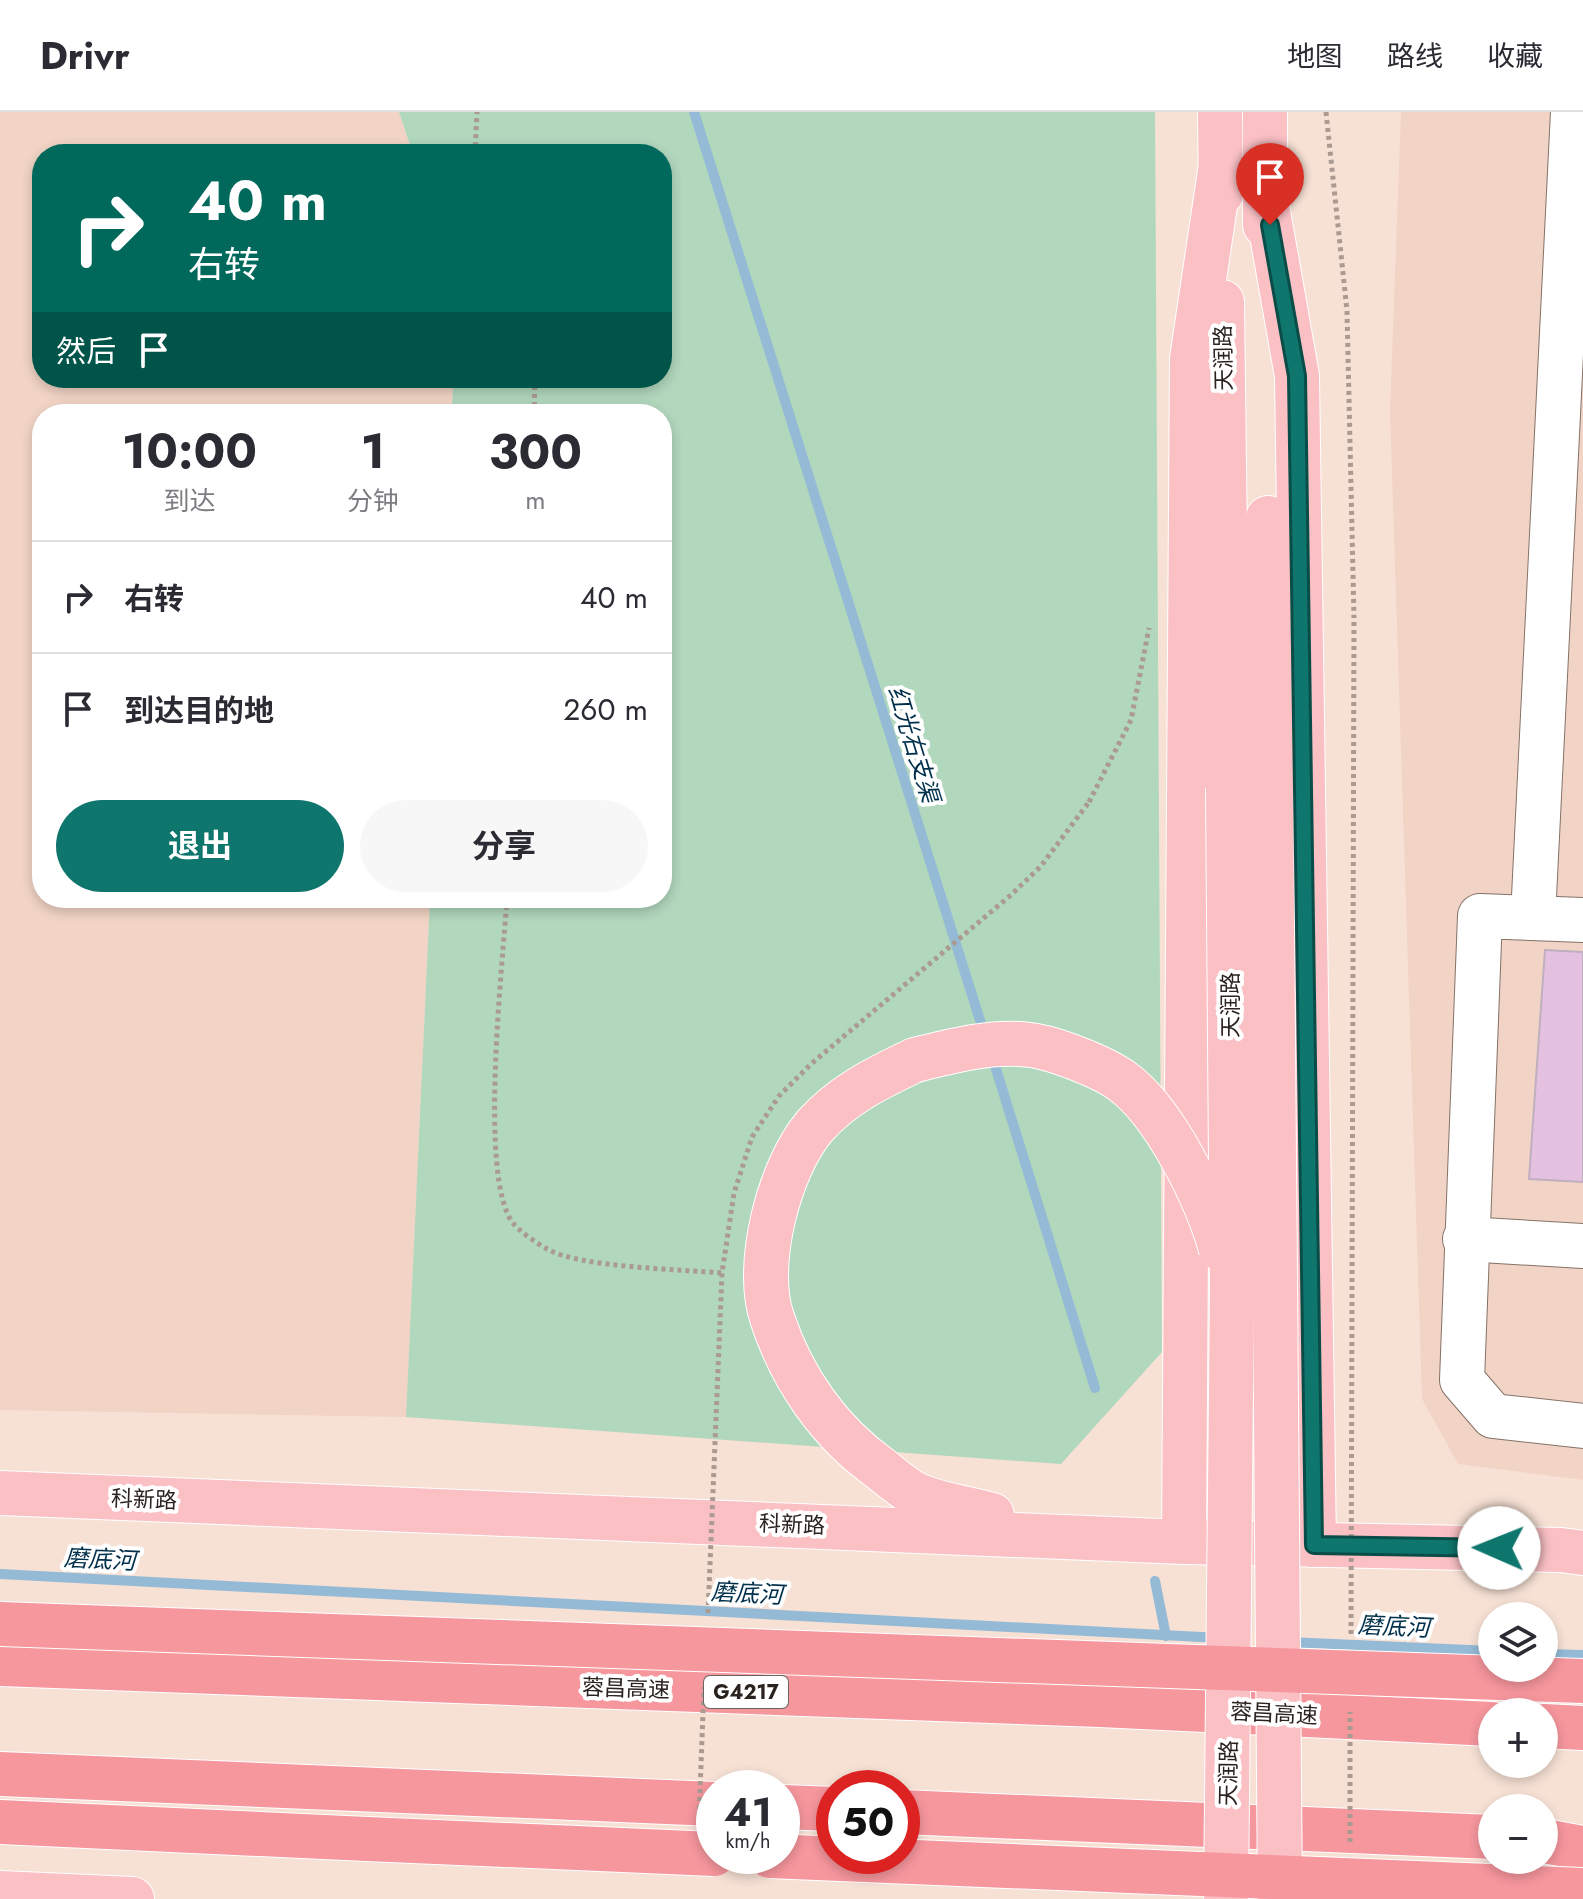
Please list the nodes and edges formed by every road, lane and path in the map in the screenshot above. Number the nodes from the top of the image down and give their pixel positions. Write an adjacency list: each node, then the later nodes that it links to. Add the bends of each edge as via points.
1 (477, 112): 6 (path)
2 (1220, 112): 7 (main road, 天润路)
3 (1265, 112): 8 (main road, 天润路)
4 (1326, 112): 26 (path, bridge, via 1347,311 1354,618)
5 (1573, 112): 11 (lane)
6 (475, 144)
7 (1221, 165): 16 (main road, 天润路, bridge); 20 (main road, via 1192,359)
8 (1265, 195): 21 (main road, via 1297,376); 52 (main road, 天润路, bridge)
9 (1149, 627): 15 (path, bridge, via 1131,720 1089,802 1041,866 779,1096 752,1137 734,1193)
10 (506, 908): 15 (path, via 493,1131 496,1179 513,1223 549,1250 599,1262)
11 (1533, 917): 12 (lane); 13 (lane, via 1480,916)
12 (1583, 920)
13 (1465, 1239): 14 (lane); 17 (lane, via 1462,1380 1493,1416)
14 (1583, 1246)
15 (722, 1273): 24 (path, bridge)
16 (1232, 1290): 19 (main road, bridge, via 1210,1212 1175,1147 1121,1080 1080,1061 1031,1045 974,1045 915,1060 859,1086 814,1127 778,1194 768,1286 771,1315 815,1406 861,1455 915,1494); 51 (main road, 天润路, bridge)
17 (1583, 1426)
18 (0, 1493): 19 (main road, 科新路)
19 (1068, 1536): 20 (main road, 科新路)
20 (1184, 1542): 21 (main road, 科新路)
21 (1314, 1545): 22 (main road, 科新路)
22 (1583, 1553)
23 (0, 1608): 28 (highway, via 212,1618)
24 (707, 1617)
25 (0, 1624): 30 (highway, bridge)
26 (1351, 1646)
27 (0, 1664): 28 (highway, 蓉昌高速 / G4217)
28 (438, 1680): 32 (highway, 蓉昌高速 / G4217)
29 (705, 1680): 35 (path, bridge)
30 (1583, 1681)
31 (1350, 1709): 46 (path, bridge)
32 (1478, 1723)
33 (1558, 1727): 34 (highway)
34 (1583, 1728)
35 (707, 1770)
36 (0, 1774): 39 (highway)
37 (920, 1813): 41 (highway)
38 (0, 1822): 40 (highway, bridge)
39 (696, 1825)
40 (696, 1826)
41 (1478, 1836)
42 (1558, 1840): 43 (highway)
43 (1583, 1841)
44 (1558, 1843): 45 (highway)
45 (1583, 1848)
46 (1350, 1852)
47 (800, 1857): 48 (highway, bridge)
48 (1583, 1890)
49 (0, 1893): 50 (main road)
50 (132, 1899)
51 (1226, 1899)
52 (1280, 1899)

